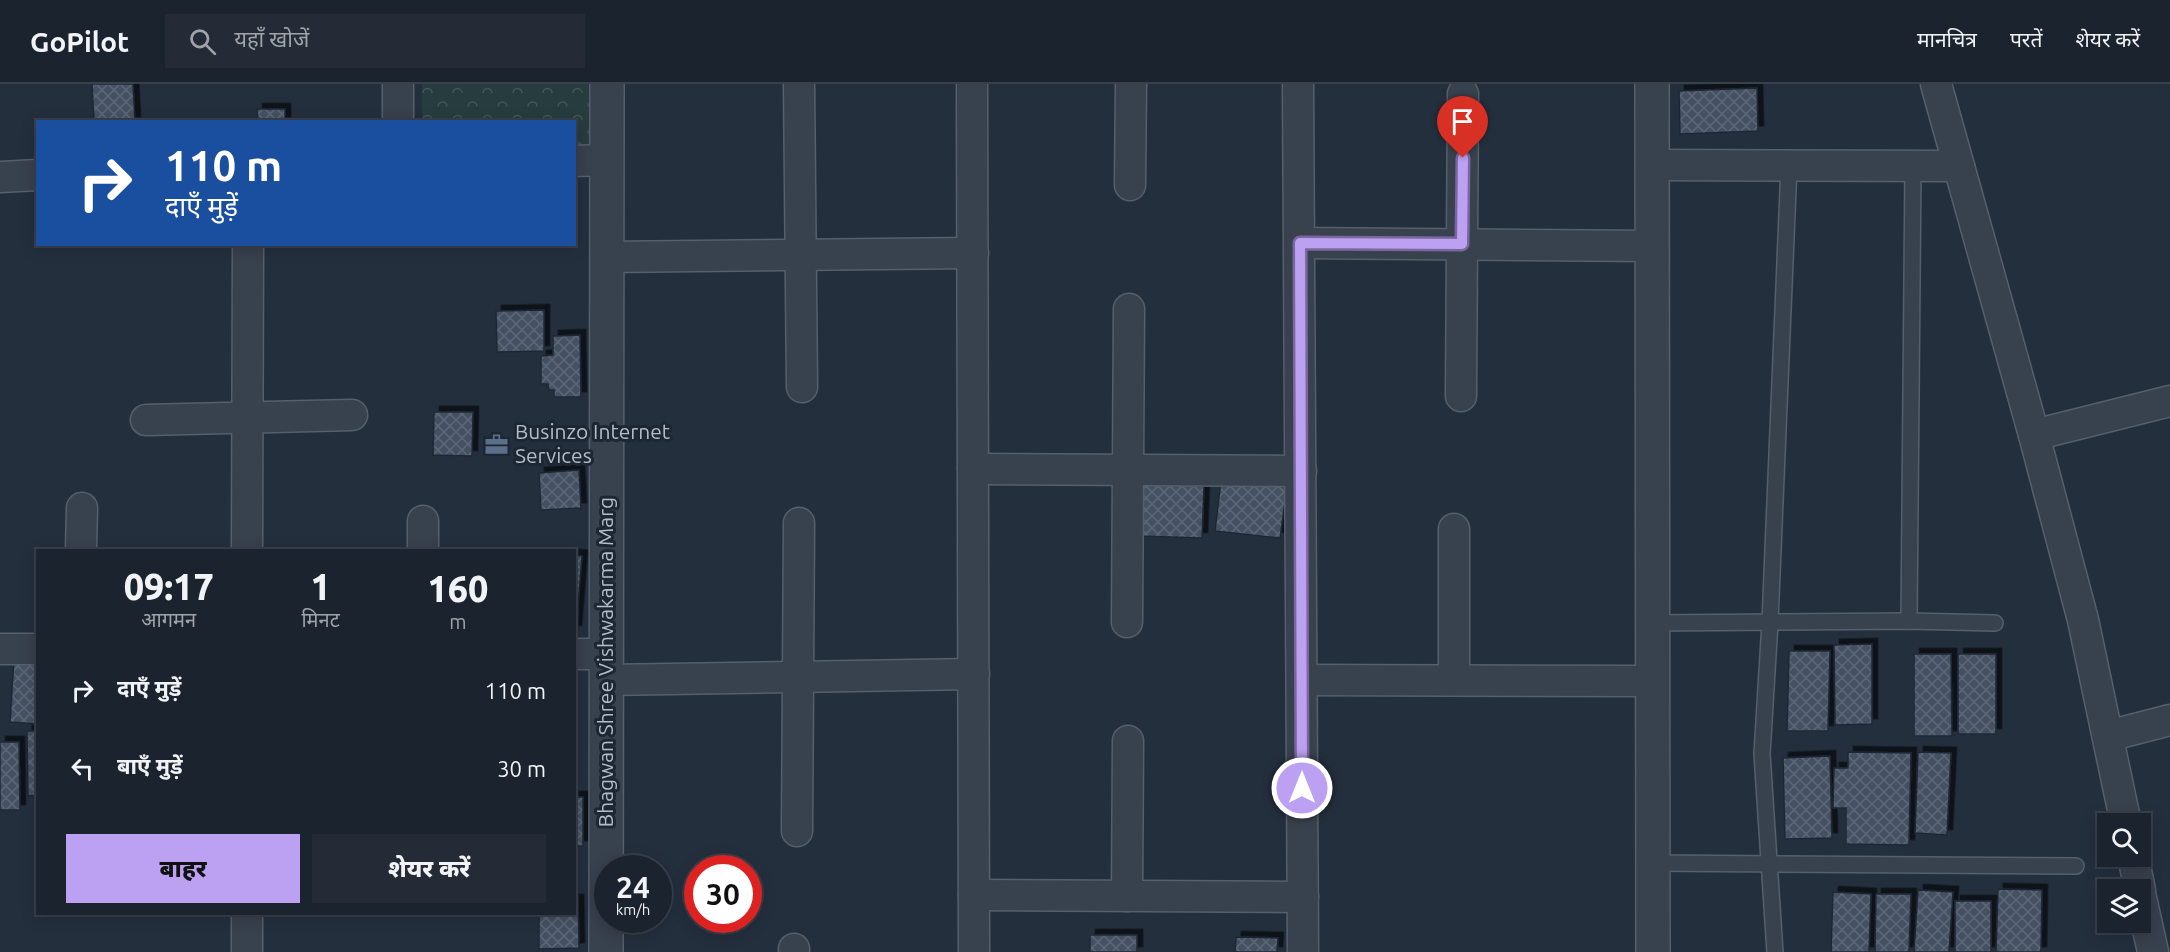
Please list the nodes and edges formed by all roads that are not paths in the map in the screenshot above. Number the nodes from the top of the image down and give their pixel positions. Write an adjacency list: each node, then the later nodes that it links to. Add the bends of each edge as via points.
1 (398, 84): 10 (street)
2 (607, 84): 11 (street, Bhagwan Shree Vishwakarma Marg)
3 (972, 84): 24 (street)
4 (1131, 84): 19 (street)
5 (1298, 84): 20 (street)
6 (1652, 84): 13 (street)
7 (1936, 84): 16 (street)
8 (799, 86): 25 (street)
9 (1463, 94): 21 (street)
10 (398, 120)
11 (607, 160): 12 (street); 26 (street, Bhagwan Shree Vishwakarma Marg)
12 (576, 161)
13 (1652, 165): 14 (street); 23 (street)
14 (1789, 166): 15 (street); 47 (lane)
15 (1913, 166): 16 (street); 45 (lane)
16 (1959, 166): 34 (street)
17 (36, 176): 18 (street)
18 (0, 177)
19 (1130, 185)
20 (1300, 243): 21 (street); 37 (street)
21 (1462, 244): 23 (street); 29 (street)
22 (248, 246): 32 (street)
23 (1651, 246): 48 (street)
24 (973, 253): 25 (street); 35 (street)
25 (801, 255): 26 (street); 28 (street)
26 (606, 256): 53 (street, Bhagwan Shree Vishwakarma Marg)
27 (1129, 309): 36 (street)
28 (802, 387)
29 (1461, 396)
30 (2170, 400): 34 (street)
31 (352, 415): 32 (street)
32 (248, 417): 33 (street); 43 (street)
33 (146, 420)
34 (2034, 435): 60 (street, via 2083,620)
35 (974, 469): 36 (street); 54 (street)
36 (1128, 471): 37 (street); 46 (street)
37 (1300, 471): 56 (street)
38 (82, 508): 42 (street)
39 (423, 521): 44 (street)
40 (799, 523): 55 (street)
41 (1454, 529): 57 (street)
42 (81, 549)
43 (247, 549)
44 (423, 549)
45 (1909, 621): 47 (lane); 49 (lane)
46 (1127, 622)
47 (1770, 622): 48 (lane); 65 (lane, via 1762,754)
48 (1653, 623): 58 (street)
49 (1995, 623)
50 (0, 649): 51 (street)
51 (36, 649)
52 (576, 655): 53 (street)
53 (606, 667): 55 (street); 73 (street, Bhagwan Shree Vishwakarma Marg)
54 (974, 674): 55 (street); 67 (street)
55 (798, 677): 63 (street)
56 (1302, 680): 57 (street); 69 (street)
57 (1454, 680): 58 (street)
58 (1653, 681): 64 (street)
59 (2170, 720): 60 (street)
60 (2108, 736): 62 (street)
61 (1128, 741): 68 (street)
62 (2124, 813)
63 (797, 831)
64 (1653, 863): 65 (lane); 76 (street)
65 (1770, 864): 66 (lane); 77 (lane)
66 (2076, 866)
67 (974, 895): 68 (street); 74 (street)
68 (1127, 896): 69 (street)
69 (1303, 897): 75 (street)
70 (247, 915): 72 (street)
71 (2148, 933): 78 (street)
72 (247, 952)
73 (606, 952)
74 (974, 952)
75 (1303, 952)
76 (1653, 952)
77 (1774, 952)
78 (2152, 952)

